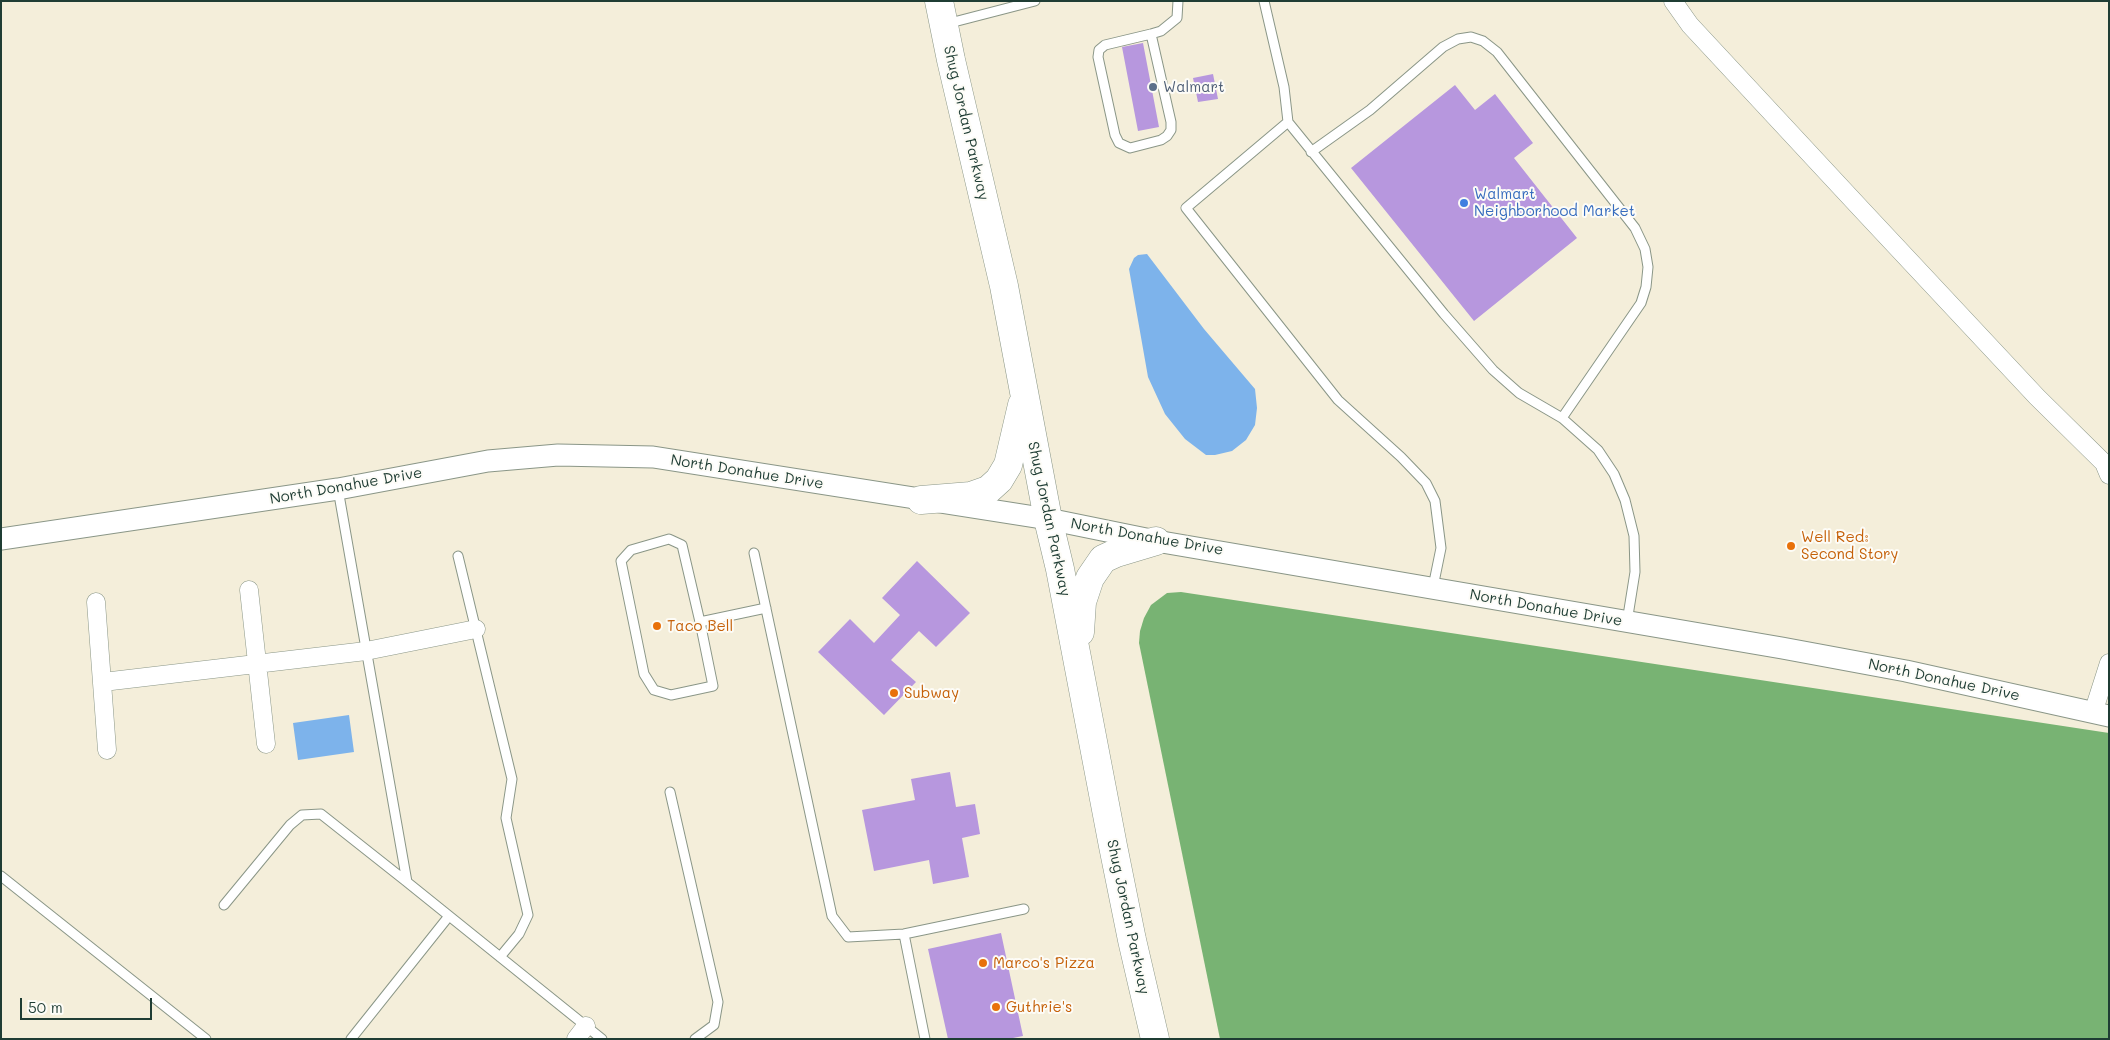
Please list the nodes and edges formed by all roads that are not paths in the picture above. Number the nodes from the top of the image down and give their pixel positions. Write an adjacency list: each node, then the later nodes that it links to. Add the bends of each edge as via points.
1 (1035, 1): 5 (lane)
2 (1178, 1): 6 (lane, via 1176,18 1161,31)
3 (1264, 1): 7 (lane, via 1284,87)
4 (1673, 1): 11 (street, via 1690,25 1855,203 2037,397 2104,463)
5 (941, 13): 9 (main road, Shug Jordan Parkway, via 1004,286)
6 (1151, 34): 6 (lane, via 1171,130 1160,140 1130,148 1120,143 1115,135 1099,50 1105,44)
7 (1288, 122): 8 (lane); 19 (lane, via 1186,208 1338,400 1426,483 1434,501 1441,548)
8 (1311, 152): 10 (lane, via 1493,370 1519,393); 10 (lane, via 1370,110 1443,47 1471,37 1497,52 1635,228 1645,249 1648,267 1641,303)
9 (1024, 397): 13 (main road, via 1008,465 999,480 988,490 971,496); 14 (main road, Shug Jordan Parkway)
10 (1562, 418): 24 (lane, via 1598,450 1614,474 1625,500 1634,536 1635,572)
11 (2109, 474)
12 (338, 489): 13 (street, North Donahue Drive, via 488,461 568,456 653,457); 15 (street, North Donahue Drive); 26 (lane)
13 (921, 500): 14 (street, North Donahue Drive)
14 (1048, 519): 16 (street, North Donahue Drive); 27 (main road, Shug Jordan Parkway)
15 (1, 539)
16 (1156, 541): 19 (street, North Donahue Drive); 27 (main road, via 1103,559 1090,578 1082,602)
17 (754, 553): 22 (lane)
18 (458, 556): 25 (lane)
19 (1434, 587): 24 (street, North Donahue Drive)
20 (249, 590): 29 (street)
21 (96, 602): 30 (street)
22 (766, 608): 23 (lane); 40 (lane, via 832,916 848,937)
23 (700, 622): 23 (lane, via 682,545 669,539 631,550 621,561 644,674 654,690 670,696 713,686)
24 (1626, 622): 31 (street, North Donahue Drive, via 1906,671)
25 (476, 629): 26 (street); 41 (lane, via 512,779 506,818 528,915 519,934)
26 (366, 651): 29 (street); 36 (lane)
27 (1078, 661): 48 (main road, Shug Jordan Parkway, via 1126,912)
28 (2109, 663): 31 (street)
29 (256, 664): 30 (street); 32 (street)
30 (103, 682): 33 (street)
31 (2101, 715)
32 (266, 744)
33 (107, 750)
34 (670, 792): 46 (lane, via 718,1002 714,1025)
35 (1, 876): 43 (lane)
36 (406, 882): 37 (lane, via 321,814 302,815 290,825); 39 (lane)
37 (224, 905)
38 (1024, 909): 40 (lane)
39 (449, 916): 41 (lane); 44 (lane)
40 (904, 934): 47 (lane)
41 (500, 957): 42 (lane)
42 (581, 1032): 45 (lane)
43 (206, 1039)
44 (351, 1039)
45 (602, 1039)
46 (695, 1039)
47 (925, 1039)
48 (1155, 1039)

